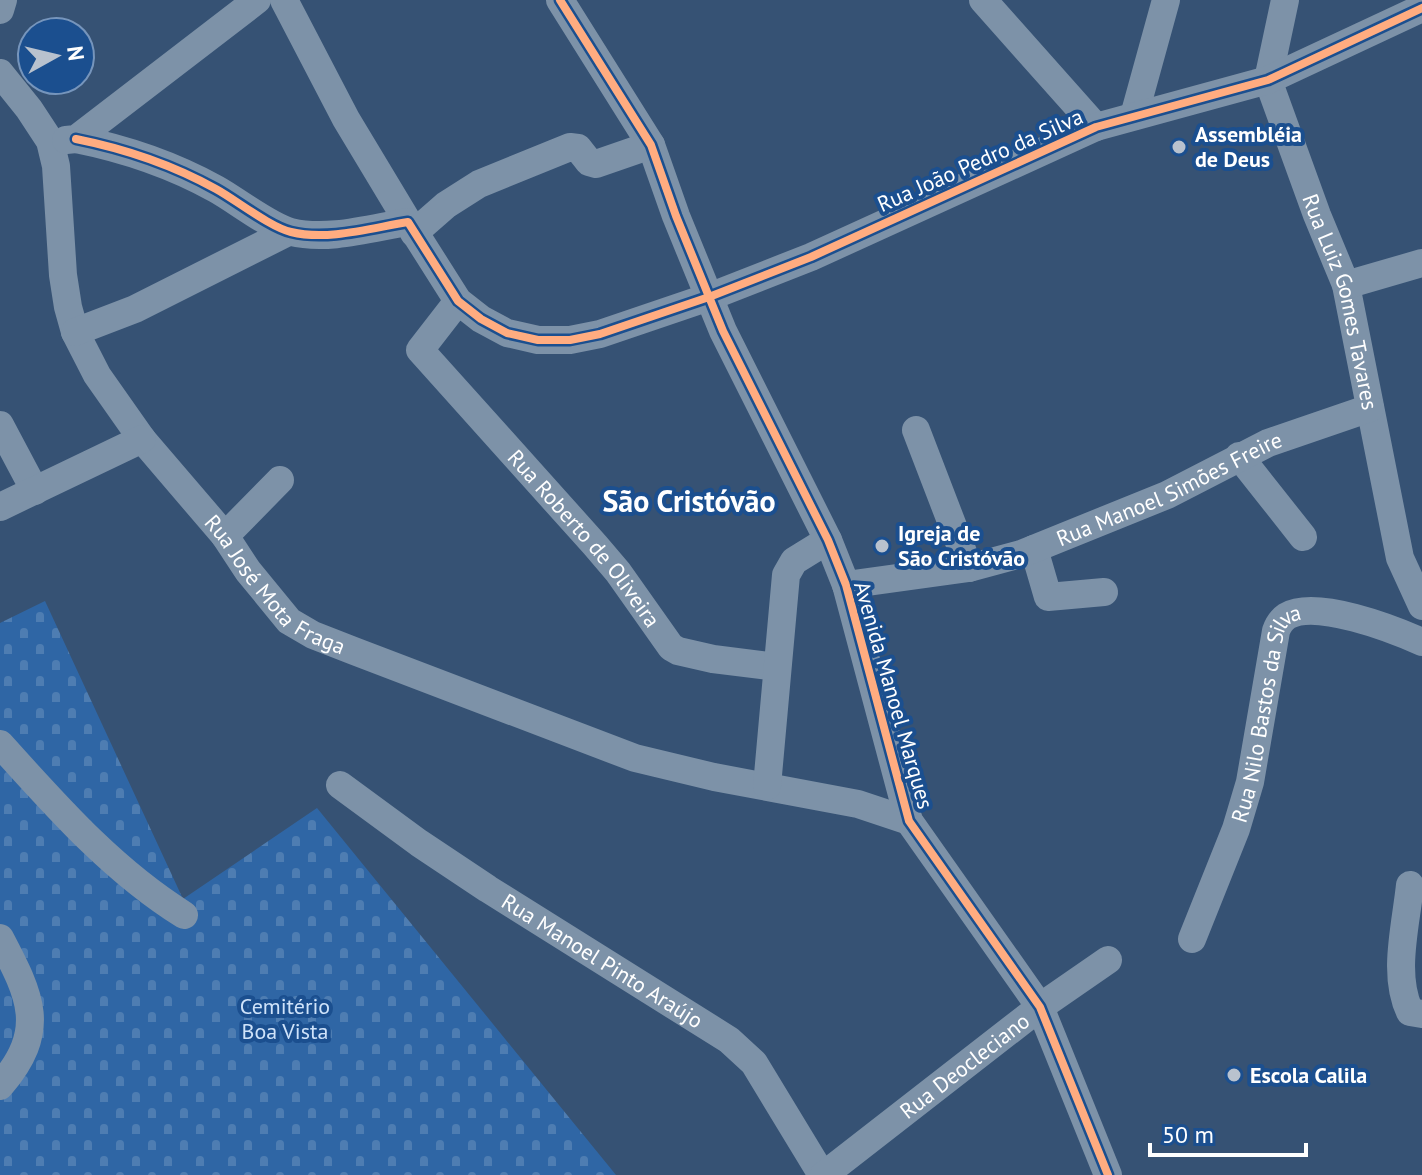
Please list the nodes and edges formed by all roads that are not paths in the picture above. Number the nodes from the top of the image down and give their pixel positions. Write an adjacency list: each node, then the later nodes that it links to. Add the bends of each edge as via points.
1 (3, 0): 9 (street)
2 (257, 0): 14 (street)
3 (284, 0): 16 (street)
4 (560, 0): 15 (street, Avenida Manoel Marques)
5 (983, 0): 13 (street)
6 (1166, 0): 12 (street)
7 (1285, 0): 11 (street)
8 (1422, 8): 11 (street, Rua João Pedro da Silva)
9 (0, 10)
10 (0, 73): 14 (street, Rua José Mota Fraga)
11 (1268, 80): 12 (street, Rua João Pedro da Silva); 19 (street, Rua Luiz Gomes Tavares)
12 (1134, 116): 13 (street, Rua João Pedro da Silva)
13 (1096, 127): 20 (street, Rua João Pedro da Silva, via 811,257)
14 (63, 140): 17 (street, via 118,147 161,161); 22 (street, Rua José Mota Fraga, via 56,166 63,275)
15 (651, 145): 16 (street, via 596,164 570,147 479,184); 20 (street, Avenida Manoel Marques)
16 (411, 227): 17 (street, via 325,235); 21 (street)
17 (288, 232): 22 (street, via 135,309)
18 (1422, 263): 19 (street)
19 (1346, 285): 23 (street, Rua Luiz Gomes Tavares)
20 (709, 297): 21 (street, via 639,323 570,340 507,333); 33 (street, Avenida Manoel Marques)
21 (458, 301): 41 (street, Rua Roberto de Oliveira, via 420,350 575,521 671,647 713,659)
22 (75, 332): 26 (street, Rua José Mota Fraga, via 97,375)
23 (1370, 408): 27 (street, Rua Manoel Simões Freire); 35 (street, Rua Luiz Gomes Tavares)
24 (0, 425): 29 (street)
25 (916, 430): 36 (street)
26 (142, 439): 29 (street); 31 (street, Rua José Mota Fraga)
27 (1239, 456): 32 (street); 34 (street, Rua Manoel Simões Freire, via 1167,495)
28 (280, 480): 31 (street)
29 (35, 491): 30 (street)
30 (0, 507)
31 (225, 536): 45 (street, Rua José Mota Fraga, via 271,602 313,635 635,758)
32 (1303, 537)
33 (828, 540): 37 (street, Avenida Manoel Marques); 41 (street, via 789,566)
34 (1034, 549): 36 (street, Rua Manoel Simões Freire); 38 (street, via 1048,597)
35 (1411, 556): 39 (street, Rua Luiz Gomes Tavares)
36 (969, 568): 37 (street, Rua Manoel Simões Freire)
37 (846, 585): 46 (street, Avenida Manoel Marques)
38 (1104, 592)
39 (1422, 606)
40 (1422, 642): 50 (street, Rua Nilo Bastos da Silva, via 1350,616 1296,613 1280,622 1250,782)
41 (777, 667): 45 (street)
42 (0, 744): 43 (street)
43 (12, 778): 48 (street)
44 (340, 785): 55 (street, Rua Manoel Pinto Araújo, via 465,874 736,1046 772,1089)
45 (767, 786): 46 (street, Rua José Mota Fraga)
46 (909, 821): 52 (street, Avenida Manoel Marques)
47 (1410, 885): 53 (street, via 1403,997 1410,1012)
48 (184, 915)
49 (0, 938): 54 (street, via 31,1017 30,1038)
50 (1192, 939)
51 (1108, 960): 52 (street, Rua Deocleciano)
52 (1040, 1007): 55 (street, Rua Deocleciano); 56 (street, Avenida Manoel Marques)
53 (1422, 1014)
54 (0, 1086)
55 (823, 1175)
56 (1108, 1175)

